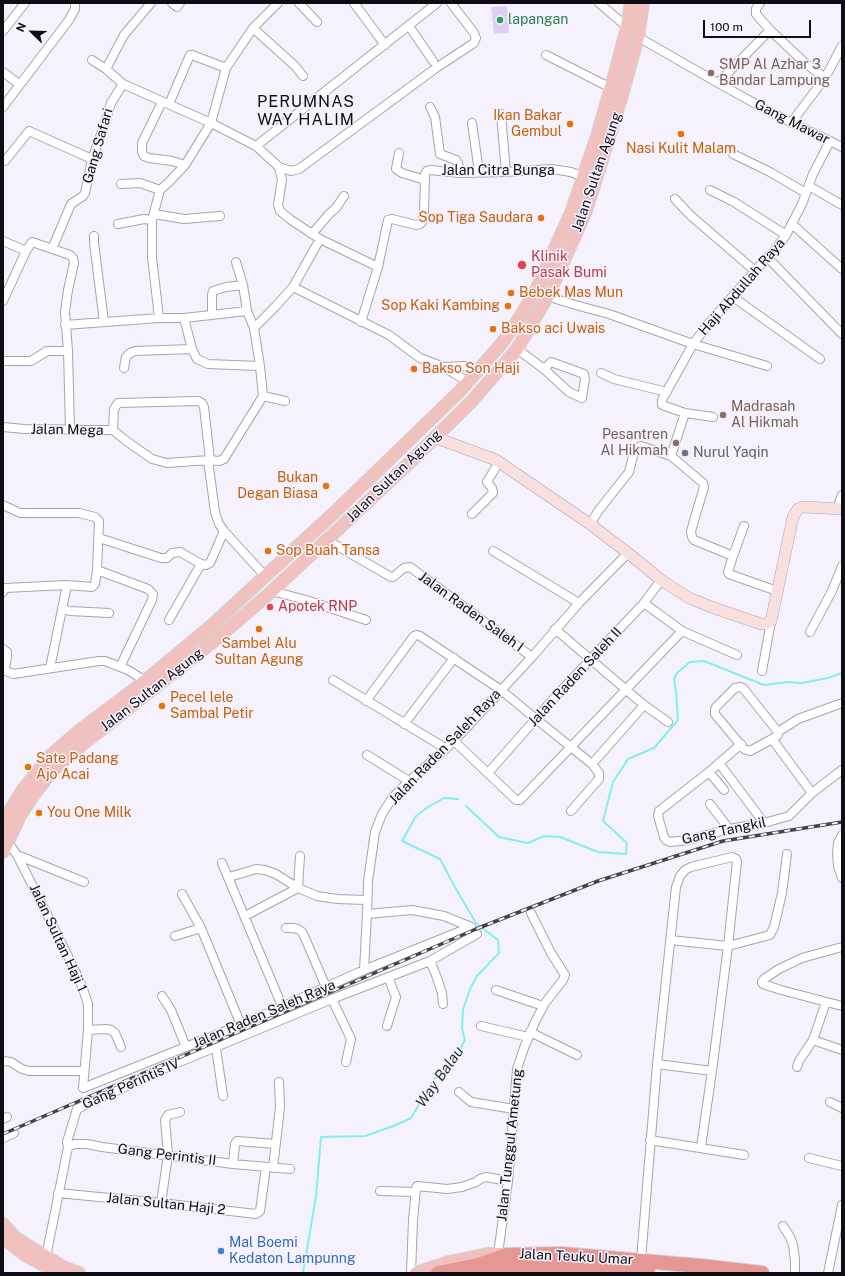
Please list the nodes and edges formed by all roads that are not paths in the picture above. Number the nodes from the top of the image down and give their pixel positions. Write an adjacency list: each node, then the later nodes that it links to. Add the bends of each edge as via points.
1 (24, 3): 20 (street)
2 (75, 3): 33 (street, via 69,20)
3 (151, 3): 28 (street, via 124,35)
4 (172, 3): 5 (street, via 177,8)
5 (180, 3)
6 (278, 3): 18 (street)
7 (299, 3): 15 (street)
8 (354, 3): 22 (street)
9 (437, 3): 16 (street)
10 (451, 3): 51 (street, via 474,33 474,43 436,68 299,170 291,171)
11 (599, 3): 17 (street)
12 (631, 3): 17 (main road, Jalan Sultan Agung)
13 (643, 3): 21 (main road, Jalan Sultan Agung)
14 (760, 3): 19 (street, via 756,14)
15 (317, 22)
16 (409, 26): 22 (street); 26 (street)
17 (627, 27): 35 (main road, Jalan Sultan Agung)
18 (253, 28): 27 (street); 30 (street)
19 (770, 30): 31 (street); 32 (street)
20 (3, 32)
21 (638, 37): 32 (street, Gang Mawar); 81 (main road, Jalan Sultan Agung, via 586,211)
22 (385, 45): 44 (street)
23 (842, 46): 31 (street)
24 (546, 55): 35 (street)
25 (92, 60): 28 (street)
26 (433, 61)
27 (226, 68): 36 (street, via 190,55); 40 (street)
28 (106, 69): 34 (street)
29 (3, 72): 33 (street)
30 (303, 76)
31 (825, 78): 42 (street)
32 (718, 83): 42 (street, Gang Mawar)
33 (19, 84): 37 (street)
34 (123, 84): 36 (street); 48 (street, Gang Safari, via 111,103)
35 (611, 88): 55 (main road, Jalan Sultan Agung)
36 (166, 103): 40 (street); 50 (street, via 142,143 142,152 149,158)
37 (3, 107)
38 (430, 107): 54 (street, via 435,117 440,154 456,160)
39 (501, 114): 53 (street)
40 (211, 123): 44 (street); 50 (street)
41 (472, 123): 52 (street)
42 (791, 123): 43 (street, Gang Mawar)
43 (830, 142): 45 (street, Gang Mawar); 58 (street, Haji Abdullah Raya)
44 (256, 146): 51 (street)
45 (842, 147)
46 (399, 153): 56 (street, via 396,169)
47 (733, 154): 58 (street)
48 (92, 159): 49 (street, via 29,131); 72 (street, Gang Safari, via 85,193 71,204)
49 (6, 161)
50 (185, 164): 59 (street)
51 (279, 167): 70 (street, via 282,180 278,208 290,220)
52 (479, 172): 53 (street, Jalan Citra Bunga); 54 (street, Jalan Citra Bunga)
53 (506, 172): 55 (street, Jalan Citra Bunga, via 552,170 571,172)
54 (460, 173): 56 (street, Jalan Citra Bunga, via 430,170 425,174)
55 (584, 177): 104 (main road, Jalan Sultan Agung, via 537,288 502,343)
56 (425, 180): 76 (street, Jalan Citra Bunga, via 422,222 416,225 388,220)
57 (121, 184): 59 (street, via 140,183)
58 (807, 189): 63 (street); 67 (street, Haji Abdullah Raya)
59 (160, 190): 65 (street)
60 (710, 190): 68 (street)
61 (344, 196): 70 (street)
62 (675, 199): 78 (street)
63 (842, 205)
64 (220, 216): 65 (street, via 184,219)
65 (153, 217): 66 (street); 86 (street, via 152,257)
66 (118, 224)
67 (792, 224): 68 (street, Haji Abdullah Raya); 77 (street)
68 (786, 235): 74 (street, Haji Abdullah Raya)
69 (94, 236): 88 (street)
70 (316, 236): 76 (street); 80 (street)
71 (3, 241): 73 (street)
72 (52, 249): 73 (street, via 32,242); 90 (street, via 70,255 74,261)
73 (26, 251): 83 (street)
74 (768, 258): 78 (street, Haji Abdullah Raya); 92 (street)
75 (236, 262): 79 (street)
76 (378, 267): 89 (street)
77 (842, 269)
78 (755, 271): 82 (street, Haji Abdullah Raya)
79 (243, 284): 84 (street); 85 (street, via 213,291)
80 (293, 287): 89 (street); 91 (street)
81 (550, 294): 93 (street, via 556,299 609,314); 95 (main road, Jalan Sultan Agung)
82 (733, 297): 93 (street, Haji Abdullah Raya); 97 (street)
83 (3, 301)
84 (247, 311): 85 (street); 91 (street)
85 (212, 315): 87 (street)
86 (159, 318): 87 (street); 88 (street)
87 (184, 318): 94 (street)
88 (104, 322): 90 (street)
89 (360, 322): 101 (street, via 389,335 420,358)
90 (65, 325): 96 (street)
91 (254, 328): 99 (street)
92 (842, 334)
93 (693, 344): 100 (street); 107 (street, Haji Abdullah Raya)
94 (192, 349): 99 (street, via 203,362); 102 (street, via 135,351 126,357)
95 (517, 349): 103 (street); 110 (main road, Jalan Sultan Agung)
96 (68, 352): 98 (street, via 47,351 31,361); 114 (street)
97 (820, 359)
98 (3, 360)
99 (260, 366): 108 (street)
100 (767, 366)
101 (444, 367): 104 (street, via 467,366); 106 (street)
102 (124, 368)
103 (544, 369): 103 (street, via 569,392 582,398 584,374 552,362)
104 (479, 370): 106 (main road, Jalan Sultan Agung)
105 (601, 373): 107 (street, via 614,379)
106 (464, 387): 110 (main road); 123 (main road, Jalan Sultan Agung)
107 (667, 392): 111 (street, via 662,405)
108 (262, 396): 109 (street); 118 (street, Jalan Mega, via 224,459)
109 (285, 401)
110 (471, 402): 116 (main road, Jalan Sultan Agung)
111 (685, 413): 112 (street); 117 (street)
112 (713, 418)
113 (3, 427): 114 (street, Jalan Mega)
114 (70, 429): 115 (street, Jalan Mega)
115 (113, 430): 118 (street, Jalan Mega, via 152,459 167,463); 118 (street, via 114,409 118,404 198,401 204,407)
116 (434, 437): 119 (street); 125 (main road, Jalan Sultan Agung)
117 (671, 456): 126 (street, via 641,446 637,448 629,472); 133 (street, via 703,483 691,531 692,537)
118 (209, 460): 128 (street, via 215,512)
119 (499, 462): 124 (street, via 487,482 493,493); 126 (street)
120 (842, 495): 122 (street)
121 (3, 506): 129 (street, via 20,513 79,513 95,517 99,521)
122 (839, 509): 141 (street, via 798,509)
123 (335, 512): 125 (main road); 137 (main road, Jalan Sultan Agung)
124 (472, 514)
125 (346, 523): 130 (main road, Jalan Sultan Agung)
126 (590, 524): 132 (street)
127 (744, 526): 133 (street)
128 (224, 531): 134 (street, via 210,563); 137 (street)
129 (99, 538): 134 (street, via 161,558 180,552); 136 (street)
130 (327, 540): 140 (main road, Jalan Sultan Agung); 157 (street, Jalan Raden Saleh I, via 391,577 410,567)
131 (493, 551): 143 (street)
132 (628, 553): 138 (street); 143 (street, Jalan Raden Saleh Raya)
133 (733, 556): 141 (street, via 729,574)
134 (201, 564): 147 (street)
135 (842, 566): 153 (street)
136 (97, 570): 139 (street, via 95,584 92,587); 160 (street, via 148,589 153,594)
137 (266, 576): 150 (main road, Jalan Sultan Agung)
138 (661, 580): 144 (street, Jalan Raden Saleh II); 149 (street, via 689,598 714,608 761,624)
139 (67, 585): 142 (street, via 5,588); 145 (street)
140 (272, 591): 148 (street); 154 (main road, Jalan Sultan Agung)
141 (777, 591): 149 (street)
142 (3, 592)
143 (579, 603): 151 (street, Jalan Raden Saleh Raya)
144 (644, 603): 152 (street); 159 (street, Jalan Raden Saleh II)
145 (63, 609): 146 (street); 161 (street)
146 (108, 613)
147 (169, 620)
148 (366, 620)
149 (771, 621): 162 (street)
150 (210, 627): 154 (main road); 164 (main road, Jalan Sultan Agung)
151 (555, 629): 157 (street, Jalan Raden Saleh Raya); 159 (street)
152 (682, 631): 156 (street); 166 (street)
153 (810, 632)
154 (220, 637): 194 (main road, Jalan Sultan Agung, via 52,771 28,803)
155 (3, 649): 161 (street, via 7,657 5,668 9,673)
156 (737, 655)
157 (532, 656): 165 (street, Jalan Raden Saleh Raya)
158 (454, 658): 165 (street); 167 (street, via 416,635); 172 (street)
159 (590, 660): 166 (street); 170 (street, Jalan Raden Saleh II)
160 (120, 667): 161 (street, via 99,661); 164 (street)
161 (50, 668)
162 (762, 671)
163 (333, 680): 167 (street)
164 (145, 681): 191 (main road, Jalan Sultan Agung, via 51,755 22,790)
165 (501, 690): 170 (street); 175 (street, Jalan Raden Saleh Raya)
166 (626, 690): 169 (street); 177 (street)
167 (366, 701): 172 (street)
168 (842, 703): 173 (street, via 798,719)
169 (644, 705): 171 (street); 181 (street)
170 (536, 719): 177 (street); 184 (street, Jalan Raden Saleh II)
171 (668, 722)
172 (404, 724): 178 (street)
173 (778, 732): 174 (street); 176 (street, via 743,688 738,687 716,707 715,714)
174 (772, 739): 176 (street, via 750,751); 187 (street)
175 (454, 741): 178 (street, Jalan Raden Saleh Raya); 184 (street)
176 (740, 744): 180 (street, Gang Tangkil)
177 (571, 746): 181 (street); 184 (street, via 520,800 516,800)
178 (445, 748): 185 (street, Jalan Raden Saleh Raya)
179 (367, 755): 185 (street)
180 (719, 763): 183 (street, Gang Tangkil); 190 (street)
181 (592, 764): 189 (street, via 599,773 599,778)
182 (842, 770): 187 (street, Gang Tangkil)
183 (709, 772): 186 (street); 192 (street, Gang Tangkil, via 659,811 664,837 670,842 688,840)
184 (488, 773)
185 (409, 780): 204 (street, Jalan Raden Saleh Raya, via 393,797 382,814 375,832)
186 (724, 790)
187 (812, 793): 190 (street, Gang Tangkil, via 789,816)
188 (710, 804): 192 (street)
189 (570, 811)
190 (764, 823): 192 (street, Gang Tangkil)
191 (3, 825)
192 (729, 829)
193 (842, 835): 200 (street, via 837,853)
194 (5, 846): 196 (street, Jalan Sultan Haji 1)
195 (787, 854): 213 (street, via 782,893 772,932 767,936)
196 (17, 855): 201 (street); 230 (street, Jalan Sultan Haji 1, via 82,986 88,1004)
197 (300, 856): 202 (street)
198 (222, 863): 199 (street)
199 (229, 877): 202 (street, via 256,868 276,874); 207 (street)
200 (842, 878)
201 (84, 882)
202 (298, 888): 204 (street, via 317,896); 207 (street)
203 (182, 894): 208 (street)
204 (367, 900): 206 (street, Jalan Raden Saleh Raya)
205 (531, 913): 225 (street, Jalan Tunggul Ametung, via 565,975)
206 (367, 914): 216 (street, Jalan Raden Saleh Raya); 216 (street, via 412,910 444,916 471,927)
207 (245, 916): 224 (street)
208 (201, 928): 211 (street); 227 (street)
209 (286, 928): 218 (street, via 302,932)
210 (477, 934): 215 (street, Gang Perintis IV)
211 (175, 936)
212 (670, 940): 213 (street); 213 (street, via 676,887 680,876 691,867 732,857 737,861); 240 (street)
213 (728, 946): 243 (street)
214 (842, 948): 222 (street, via 802,958 779,969 762,982)
215 (430, 961): 217 (street, Gang Perintis IV); 223 (street, via 442,994)
216 (364, 970): 218 (street, Jalan Raden Saleh Raya)
217 (388, 977): 221 (street, Gang Perintis IV); 228 (street, via 396,997)
218 (326, 987): 224 (street, Jalan Raden Saleh Raya)
219 (496, 990): 225 (street)
220 (162, 996): 234 (street, via 171,1010)
221 (332, 999): 235 (street, Gang Perintis IV); 239 (street, via 351,1039)
222 (826, 1002): 226 (street); 232 (street)
223 (442, 1004)
224 (282, 1006): 227 (street, Jalan Raden Saleh Raya)
225 (543, 1006): 231 (street, Jalan Tunggul Ametung)
226 (842, 1006)
227 (241, 1025): 234 (street, Jalan Raden Saleh Raya)
228 (387, 1026)
229 (481, 1026): 231 (street)
230 (88, 1030): 233 (street, via 111,1030); 242 (street, Jalan Sultan Haji 1)
231 (529, 1035): 237 (street); 250 (street, Jalan Tunggul Ametung, via 517,1069)
232 (813, 1040): 236 (street); 241 (street)
233 (121, 1047)
234 (186, 1047): 245 (street, Jalan Raden Saleh Raya)
235 (216, 1048): 247 (street); 256 (street, Gang Perintis IV, via 170,1066 77,1109 67,1142)
236 (842, 1050)
237 (577, 1055)
238 (3, 1061): 242 (street, via 29,1071)
239 (346, 1062)
240 (657, 1064): 243 (street); 254 (street)
241 (797, 1068)
242 (84, 1071): 245 (street, Jalan Sultan Haji 1)
243 (712, 1071): 257 (street)
244 (279, 1082): 255 (street, via 280,1107)
245 (83, 1088)
246 (459, 1092): 250 (street, via 471,1102)
247 (223, 1096)
248 (830, 1102): 249 (street)
249 (842, 1108)
250 (514, 1109): 265 (street, Jalan Tunggul Ametung)
251 (180, 1112): 258 (street, via 166,1118)
252 (14, 1133): 253 (street)
253 (3, 1138)
254 (650, 1140): 257 (street); 278 (street)
255 (276, 1144): 261 (street, via 237,1141); 263 (street)
256 (68, 1147): 258 (street, Gang Perintis II, via 74,1144 87,1144); 268 (street)
257 (701, 1147): 259 (street)
258 (168, 1155): 261 (street, Gang Perintis II); 269 (street)
259 (744, 1155)
260 (809, 1158): 262 (street)
261 (233, 1164): 263 (street, Gang Perintis II)
262 (842, 1166)
263 (269, 1167): 264 (street, Gang Perintis II); 269 (street, Jalan Sultan Haji 2, via 260,1211 256,1214)
264 (290, 1169)
265 (508, 1181): 267 (street, via 486,1176 476,1182 454,1188 417,1186); 277 (street, Jalan Tunggul Ametung)
266 (380, 1191): 267 (street)
267 (416, 1192): 282 (street)
268 (58, 1193): 269 (street, Jalan Sultan Haji 2); 276 (street)
269 (161, 1203)
270 (842, 1205): 288 (street)
271 (3, 1224): 276 (main road, via 15,1237)
272 (783, 1226): 287 (street, via 793,1245)
273 (3, 1230): 280 (main road, via 26,1249)
274 (3, 1238): 280 (main road, via 25,1255)
275 (3, 1243): 281 (main road, via 31,1264)
276 (46, 1257): 280 (main road)
277 (500, 1260): 278 (highway, Jalan Teuku Umar, via 562,1254); 279 (highway); 283 (main road, Jalan Teuku Umar, via 488,1254 449,1262); 285 (highway, Jalan Teuku Umar)
278 (641, 1260): 286 (highway, Jalan Teuku Umar)
279 (480, 1269): 284 (highway)
280 (69, 1272)
281 (51, 1273)
282 (411, 1273)
283 (416, 1273)
284 (438, 1273)
285 (648, 1273)
286 (762, 1273)
287 (795, 1273)
288 (828, 1273)

